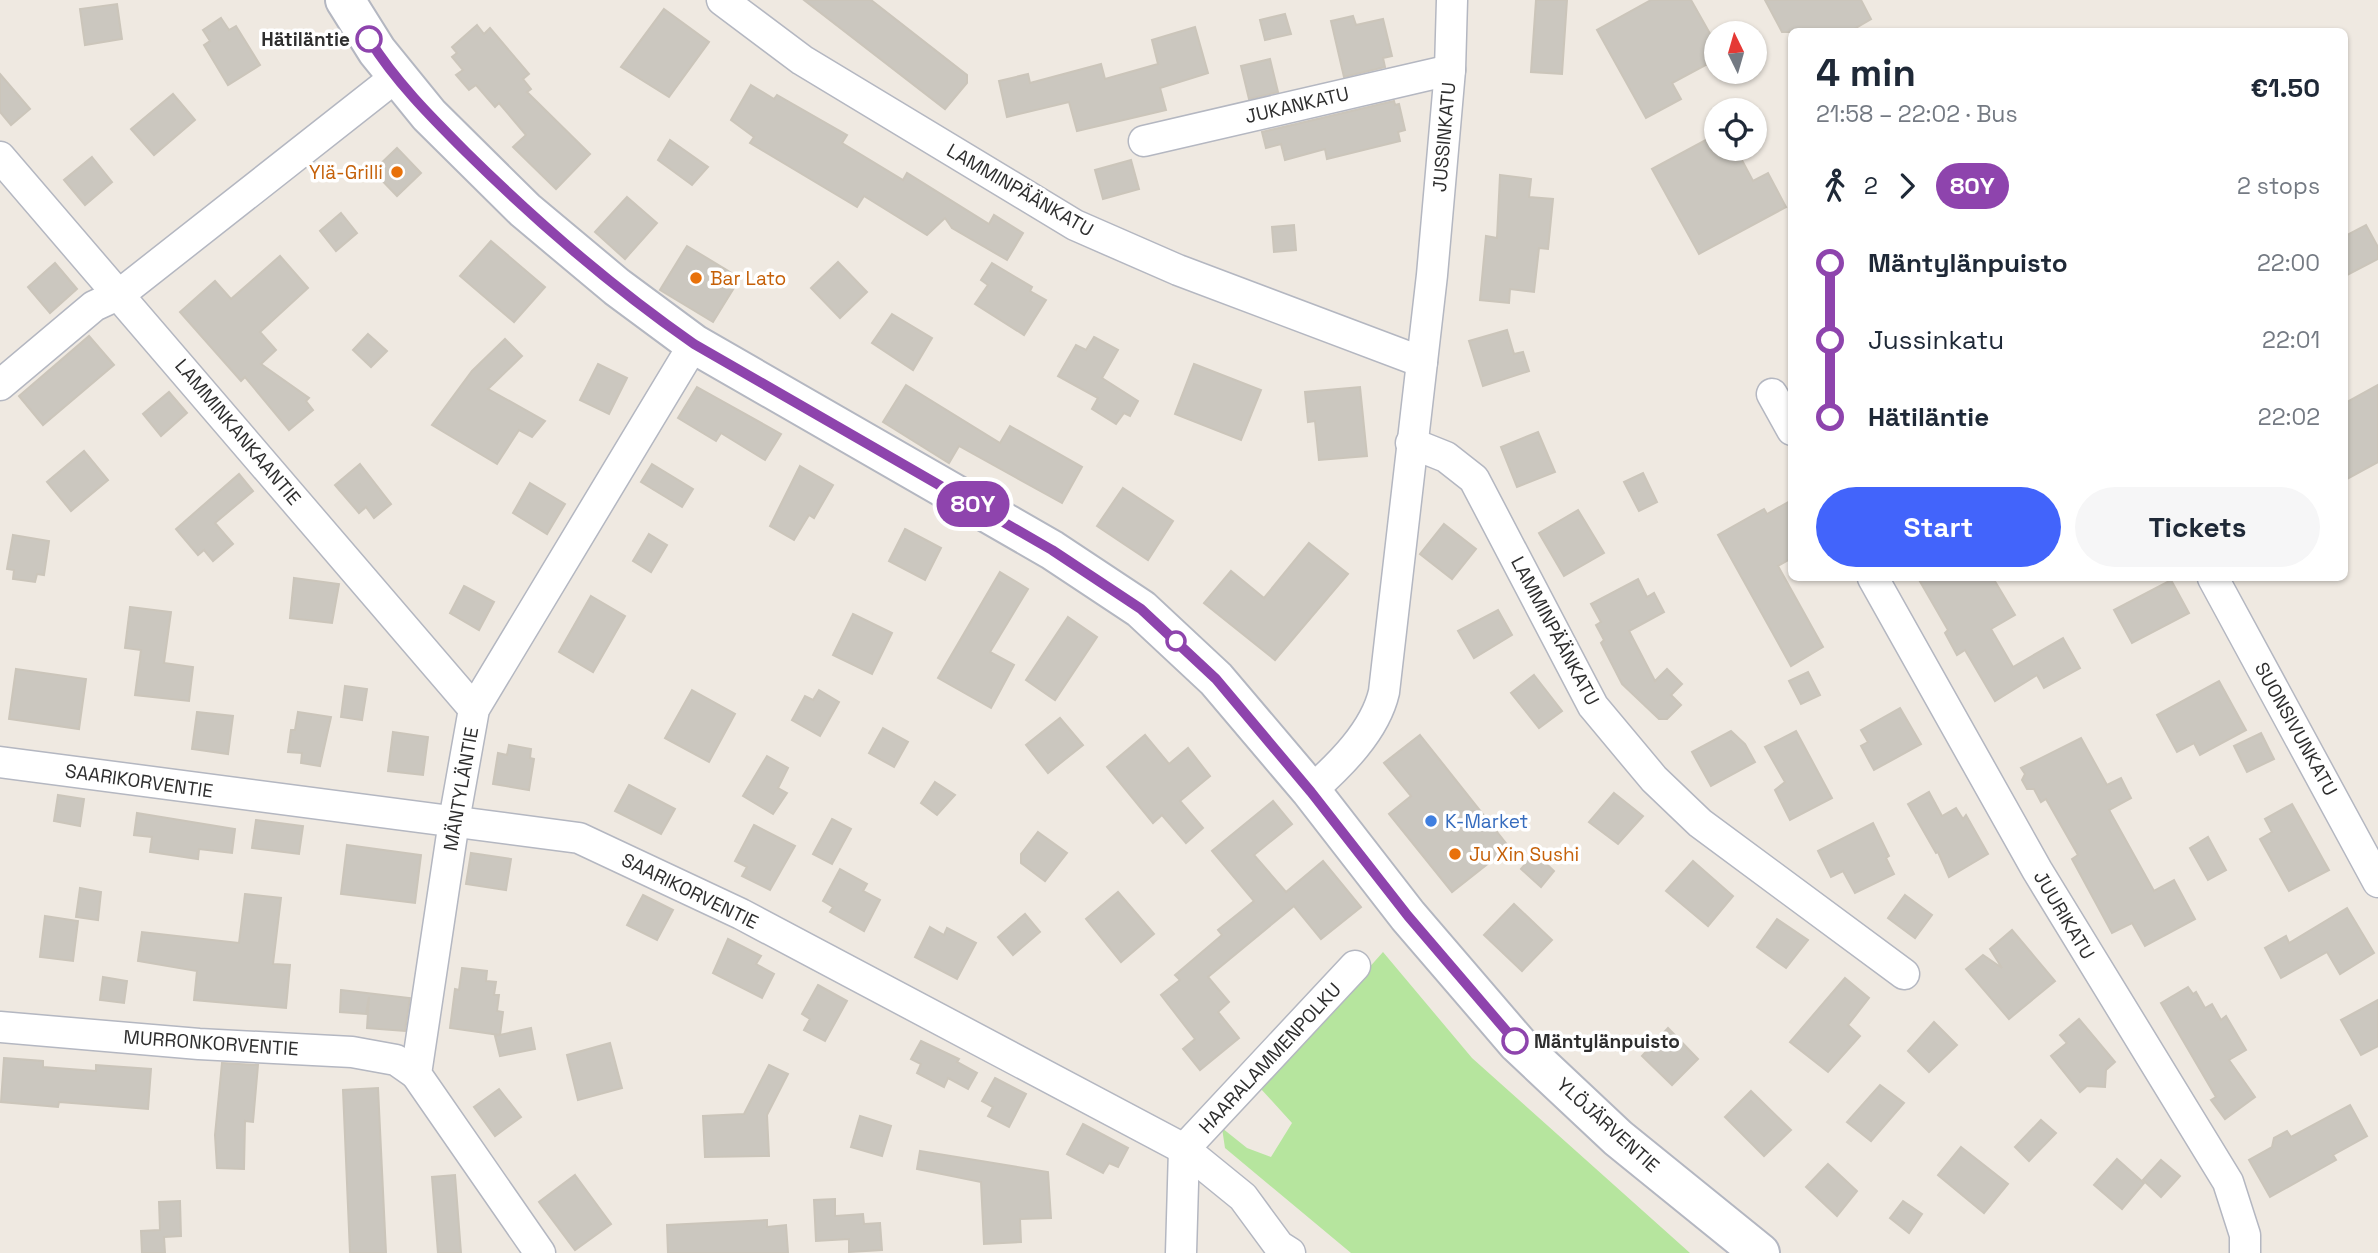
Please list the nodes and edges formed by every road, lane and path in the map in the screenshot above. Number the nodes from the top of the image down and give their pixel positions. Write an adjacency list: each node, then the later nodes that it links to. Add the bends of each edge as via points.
1 (345, 0): 5 (main road, YLÖJÄRVENTIE)
2 (722, 0): 10 (street, LAMMINPÄÄNKATU, via 802,60 1075,225 1178,270)
3 (1452, 0): 4 (street, JUSSINKATU)
4 (1450, 70): 6 (street, JUKANKATU); 10 (street, JUSSINKATU)
5 (397, 76): 8 (street); 9 (main road, YLÖJÄRVENTIE, via 429,115 524,210)
6 (1144, 141)
7 (0, 157): 8 (street, LAMMINKANKAANTIE)
8 (120, 294): 11 (street, via 94,306); 17 (street, LAMMINKANKAANTIE)
9 (694, 344): 17 (street, MÄNTYLÄNTIE); 19 (main road, YLÖJÄRVENTIE, via 1120,593 1216,679)
10 (1422, 362): 14 (street, JUSSINKATU)
11 (0, 385)
12 (1772, 394): 13 (street)
13 (1788, 423)
14 (1411, 443): 19 (street, JUSSINKATU, via 1382,701 1341,764); 23 (street, LAMMINPÄÄNKATU, via 1446,457 1474,479 1593,706 1654,779 1700,823)
15 (1875, 581): 31 (street, JUURIKATU, via 2037,870 2228,1182 2245,1235)
16 (2215, 581): 21 (street, SUONSIVUNKATU)
17 (474, 709): 20 (street, MÄNTYLÄNTIE)
18 (0, 762): 20 (street, SAARIKORVENTIE)
19 (1311, 792): 30 (main road, YLÖJÄRVENTIE, via 1408,916 1518,1044 1618,1138)
20 (454, 821): 25 (street, MÄNTYLÄNTIE); 26 (street, SAARIKORVENTIE, via 579,838 741,915)
21 (2378, 882)
22 (1355, 966): 26 (street, HAARALAMMENPOLKU)
23 (1904, 974)
24 (0, 1027): 25 (street, MURRONKORVENTIE, via 352,1052 396,1060)
25 (416, 1074): 27 (street)
26 (1184, 1149): 28 (street); 29 (street, SAARIKORVENTIE, via 1243,1197 1279,1246)
27 (540, 1253)
28 (1181, 1253)
29 (1290, 1253)
30 (1760, 1253)
31 (2245, 1253)

